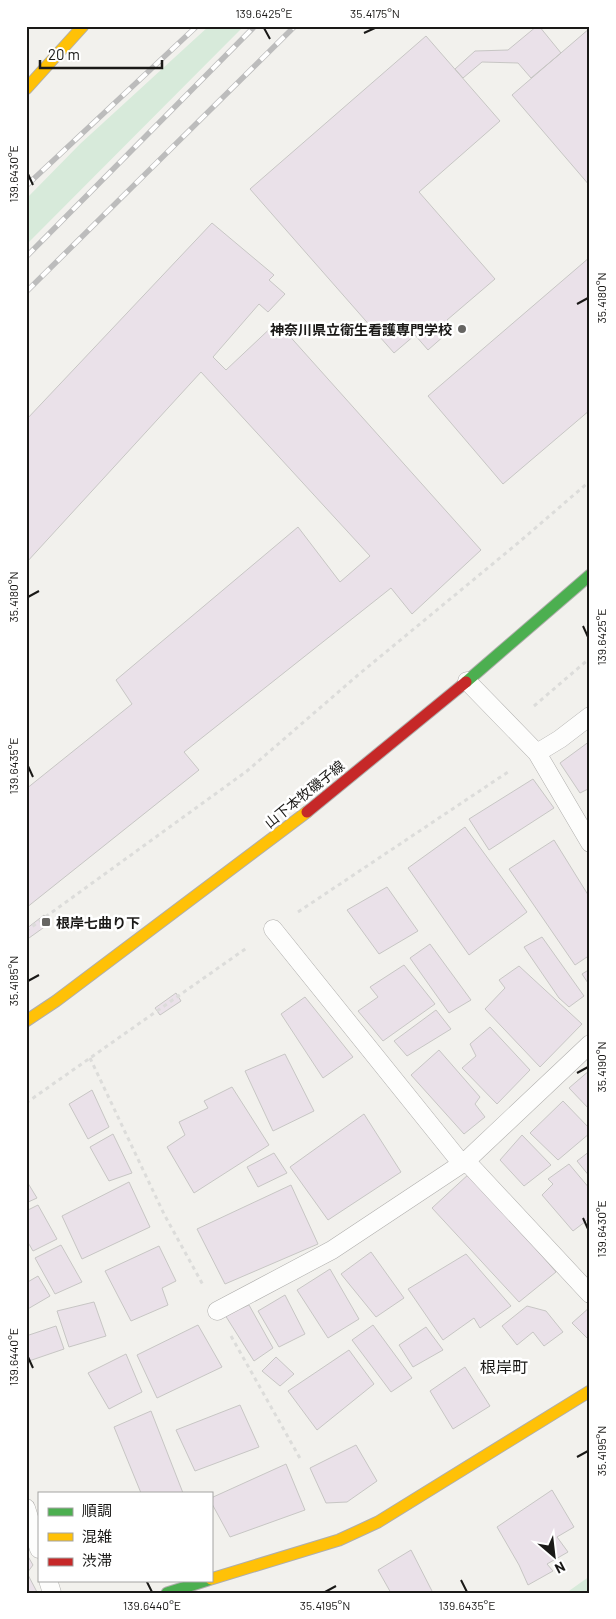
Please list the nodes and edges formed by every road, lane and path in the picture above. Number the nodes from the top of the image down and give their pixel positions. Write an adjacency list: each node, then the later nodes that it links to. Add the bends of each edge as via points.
1 (84, 26): 2 (main road)
2 (26, 90)
3 (590, 481): 12 (path, via 247,771)
4 (590, 576): 6 (main road, 山下本牧磯子線)
5 (590, 658): 8 (path)
6 (467, 681): 8 (lane); 13 (main road, 山下本牧磯子線, via 284,830)
7 (590, 716): 9 (lane)
8 (511, 726): 9 (lane)
9 (537, 753): 10 (lane)
10 (590, 843)
11 (273, 929): 16 (lane, via 458,1159)
12 (26, 931)
13 (26, 1021)
14 (590, 1044): 16 (lane)
15 (90, 1058): 18 (path, via 164,1214)
16 (466, 1161): 17 (lane); 18 (lane, via 332,1250)
17 (590, 1294)
18 (217, 1312): 20 (path)
19 (590, 1391): 23 (main road, via 378,1522 339,1540)
20 (301, 1460)
21 (26, 1508): 22 (lane)
22 (38, 1546)
23 (212, 1579)
24 (203, 1582): 25 (main road)
25 (167, 1593)

